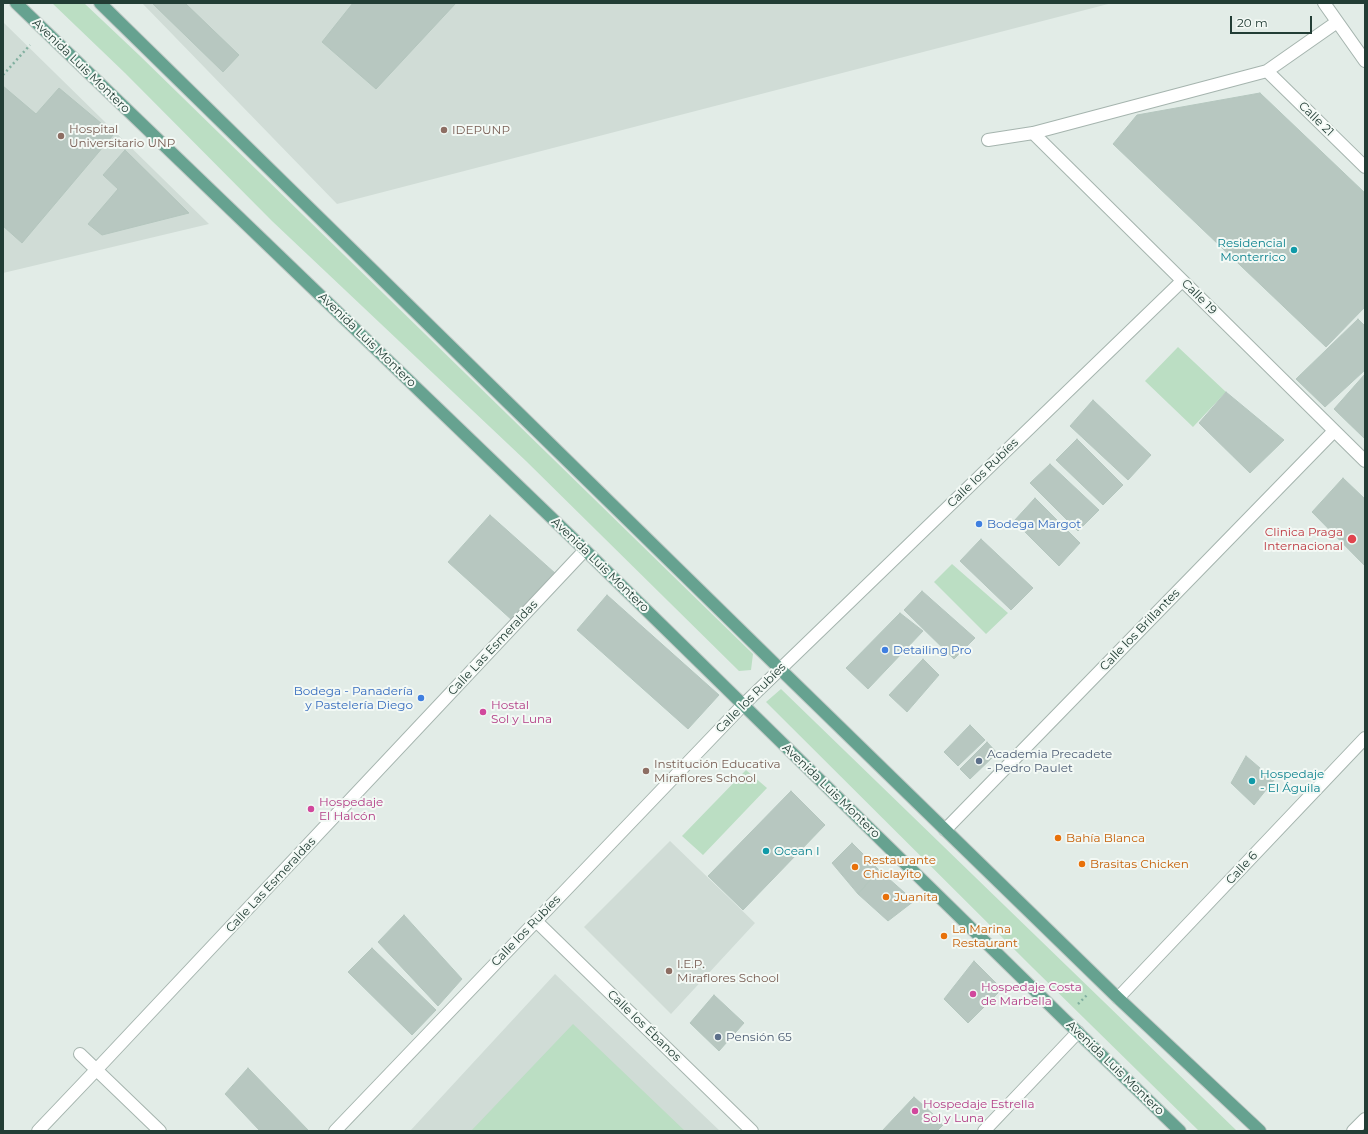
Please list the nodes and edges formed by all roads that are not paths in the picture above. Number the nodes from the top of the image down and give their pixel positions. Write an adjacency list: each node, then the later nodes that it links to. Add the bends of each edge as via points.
1 (16, 3): 13 (main road, Avenida Luis Montero)
2 (100, 3): 14 (main road)
3 (1324, 3): 4 (street)
4 (1337, 22): 5 (street); 6 (street)
5 (1365, 61)
6 (1267, 71): 7 (street); 9 (street, Calle 21)
7 (1033, 133): 8 (street); 10 (street, Calle 19)
8 (988, 140)
9 (1365, 167)
10 (1182, 280): 11 (street, Calle 19); 14 (street, Calle los Rubíes)
11 (1334, 431): 12 (street, Calle 19); 17 (street, Calle los Brillantes)
12 (1365, 462)
13 (585, 550): 15 (main road, Avenida Luis Montero); 22 (street, Calle Las Esmeraldas)
14 (780, 669): 15 (street, Calle los Rubíes); 17 (main road)
15 (743, 705): 18 (street, Calle los Rubíes); 20 (main road, Avenida Luis Montero)
16 (1365, 738): 19 (street, Calle 6)
17 (945, 830): 19 (main road)
18 (536, 921): 26 (street, Calle los Rubíes); 27 (street, Calle los Ébanos)
19 (1118, 998): 30 (main road)
20 (1078, 1032): 28 (street); 29 (main road, Avenida Luis Montero)
21 (80, 1054): 22 (street)
22 (97, 1069): 24 (street, Calle Las Esmeraldas); 25 (street)
23 (1365, 1119): 31 (street)
24 (38, 1131)
25 (160, 1131)
26 (335, 1131)
27 (752, 1131)
28 (984, 1131)
29 (1180, 1131)
30 (1260, 1131)
31 (1353, 1131)

